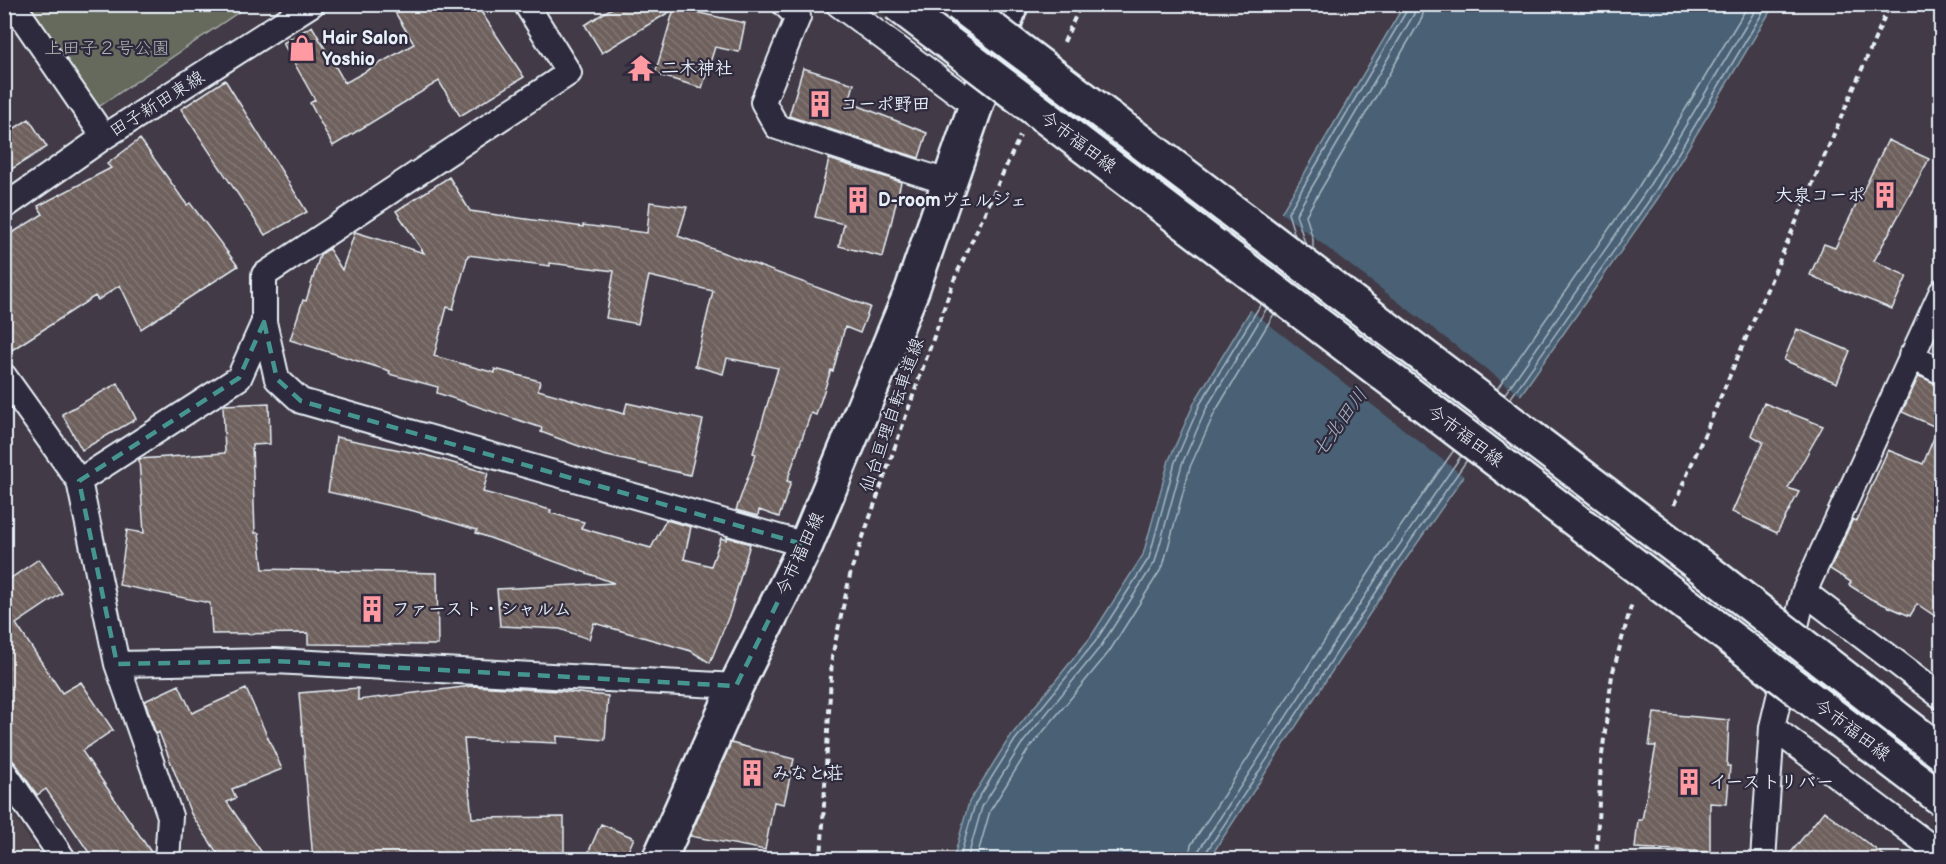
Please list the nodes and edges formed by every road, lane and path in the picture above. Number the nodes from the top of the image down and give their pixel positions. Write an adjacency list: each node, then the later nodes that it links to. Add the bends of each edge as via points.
1 (13, 4): 15 (street)
2 (312, 4): 11 (street, 田子新田東線)
3 (526, 4): 19 (street, via 569,73 264,275)
4 (784, 4): 16 (street, via 798,16 763,102 777,127)
5 (838, 4): 13 (street)
6 (897, 4): 34 (main road, 今市福田線, bridge)
7 (958, 4): 32 (main road, 今市福田線, bridge)
8 (1011, 4): 13 (main road, 今市福田線)
9 (1081, 4): 12 (path)
10 (1890, 4): 24 (path)
11 (282, 13): 15 (street, 田子新田東線)
12 (1061, 47)
13 (977, 107): 16 (main road, 今市福田線)
14 (1022, 132): 39 (path, 仙台亘理自転車道線, via 954,280 851,571 832,657)
15 (104, 137): 17 (street, 田子新田東線)
16 (950, 183): 25 (main road, 今市福田線, via 912,290)
17 (4, 207)
18 (1941, 291): 20 (street)
19 (264, 322): 23 (street, via 239,378); 25 (street, via 277,379 301,401)
20 (1911, 356): 21 (street); 27 (street)
21 (1941, 372)
22 (4, 376): 23 (street)
23 (80, 481): 28 (street)
24 (1674, 505)
25 (806, 545): 29 (main road, 今市福田線)
26 (1637, 592): 40 (path, via 1612,675 1601,764)
27 (1804, 592): 30 (street); 31 (street)
28 (117, 664): 29 (street, via 275,661); 37 (street, via 170,816)
29 (736, 686): 38 (main road, 今市福田線)
30 (1941, 697)
31 (1772, 727): 35 (street); 41 (street)
32 (1941, 753)
33 (4, 772): 36 (street)
34 (1941, 799)
35 (1941, 855)
36 (64, 860)
37 (168, 860)
38 (659, 860)
39 (821, 860)
40 (1596, 860)
41 (1763, 860)

